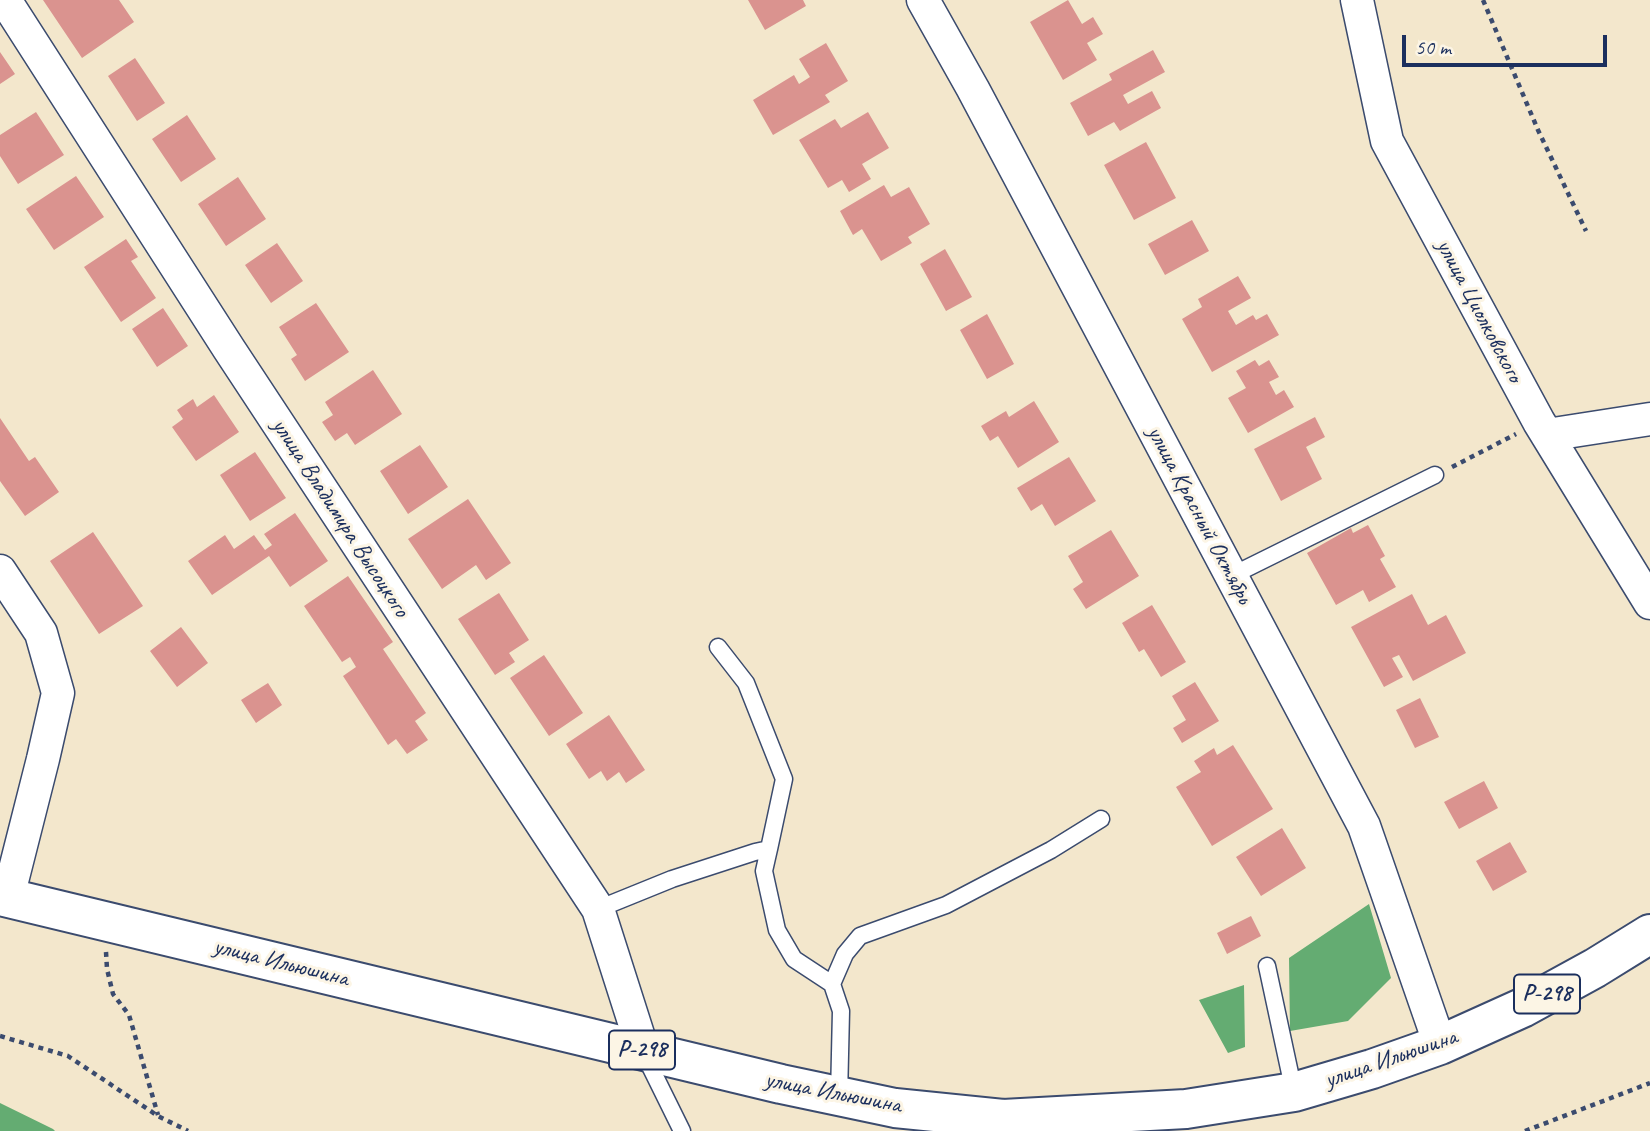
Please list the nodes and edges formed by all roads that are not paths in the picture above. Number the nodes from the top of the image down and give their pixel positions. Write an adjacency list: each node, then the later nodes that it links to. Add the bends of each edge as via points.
1 (5, 0): 14 (street, улица Владимира Высоцкого)
2 (923, 0): 8 (street, улица Красный Октябрь)
3 (1357, 0): 5 (street, улица Циолковского, via 1387,141)
4 (1650, 419): 5 (street)
5 (1543, 428): 9 (street, улица Циолковского)
6 (1435, 475): 8 (lane)
7 (0, 571): 13 (street, via 41,633 58,693)
8 (1231, 576): 18 (street, улица Красный Октябрь, via 1364,826)
9 (1648, 597)
10 (718, 647): 12 (lane, via 746,684 784,779)
11 (1101, 819): 17 (lane, via 946,905 860,936 845,954)
12 (769, 849): 14 (lane, via 672,879); 17 (lane, via 764,871 777,930 794,959)
13 (4, 896): 19 (highway, улица Ильюшина / Р-298)
14 (598, 909): 19 (street, улица Владимира Высоцкого)
15 (1650, 934): 18 (highway, улица Ильюшина / Р-298, via 1534,1001)
16 (1267, 967): 20 (lane)
17 (832, 984): 21 (lane, via 841,1011)
18 (1440, 1045): 20 (highway, улица Ильюшина / Р-298)
19 (643, 1050): 21 (highway, улица Ильюшина / Р-298); 23 (lane)
20 (1294, 1092): 22 (highway, улица Ильюшина / Р-298, via 1165,1111)
21 (839, 1097): 22 (highway, улица Ильюшина / Р-298)
22 (996, 1125)
23 (682, 1131)

